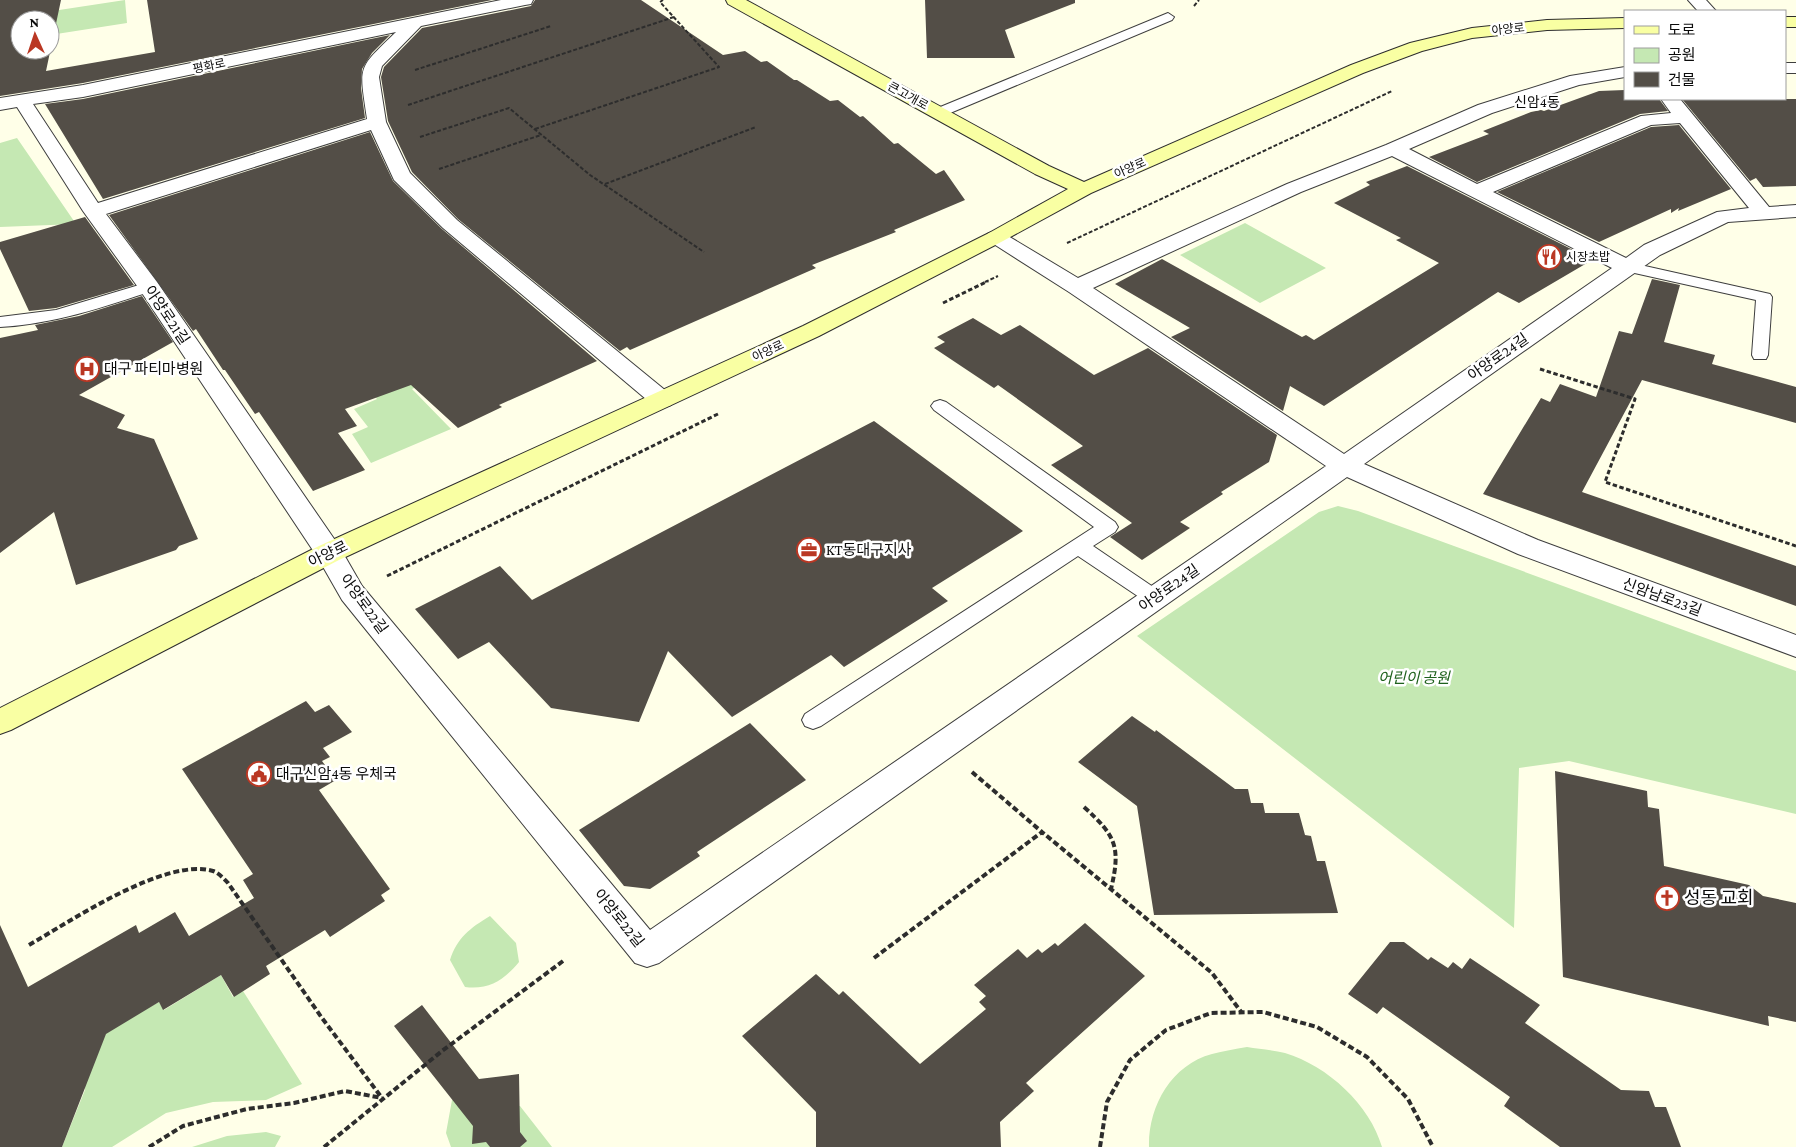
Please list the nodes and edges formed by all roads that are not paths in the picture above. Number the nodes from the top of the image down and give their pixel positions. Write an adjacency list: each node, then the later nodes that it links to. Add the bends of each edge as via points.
1 (525, 0): 6 (street, 평화로)
2 (734, 0): 11 (main road, 큰고개로)
3 (1696, 0): 4 (street)
4 (1707, 10)
5 (1168, 17): 11 (lane)
6 (416, 22): 10 (street, 평화로); 13 (street, via 373,64 371,83)
7 (1624, 23): 15 (main road, 아양로, via 1472,33 1416,47 1357,69)
8 (1624, 72): 14 (street, via 1576,80 1485,109)
9 (1671, 100): 12 (street)
10 (11, 103): 17 (street, 아양로21길)
11 (938, 113): 15 (main road, 큰고개로, via 1042,170)
12 (1686, 117): 16 (street, via 1648,120); 19 (street)
13 (377, 118): 17 (street); 26 (street, via 403,178 450,224)
14 (1393, 149): 16 (street); 23 (street, via 1294,188)
15 (1084, 189): 20 (main road, 아양로)
16 (1475, 192): 21 (street)
17 (93, 211): 22 (street, 아양로21길)
18 (1796, 211): 19 (street)
19 (1763, 212): 21 (street, 아양로24길, via 1724,216 1652,250)
20 (996, 237): 23 (street); 26 (main road, 아양로, via 811,331)
21 (1627, 267): 25 (lane, via 1764,297); 28 (street, 아양로24길)
22 (149, 287): 24 (lane, via 19,322); 30 (street, 아양로21길)
23 (1077, 287): 28 (street)
24 (0, 322)
25 (1760, 355)
26 (662, 400): 30 (main road, 아양로)
27 (940, 406): 29 (lane, via 1108,527)
28 (1343, 465): 31 (street, 아양로24길); 32 (street, 신암남로23길, via 1528,547)
29 (1078, 546): 31 (lane); 34 (lane)
30 (329, 553): 33 (street, 아양로22길, via 352,593 647,952); 35 (main road, 아양로)
31 (1155, 598): 33 (street, 아양로24길)
32 (1796, 646)
33 (995, 712)
34 (813, 720)
35 (0, 722)

